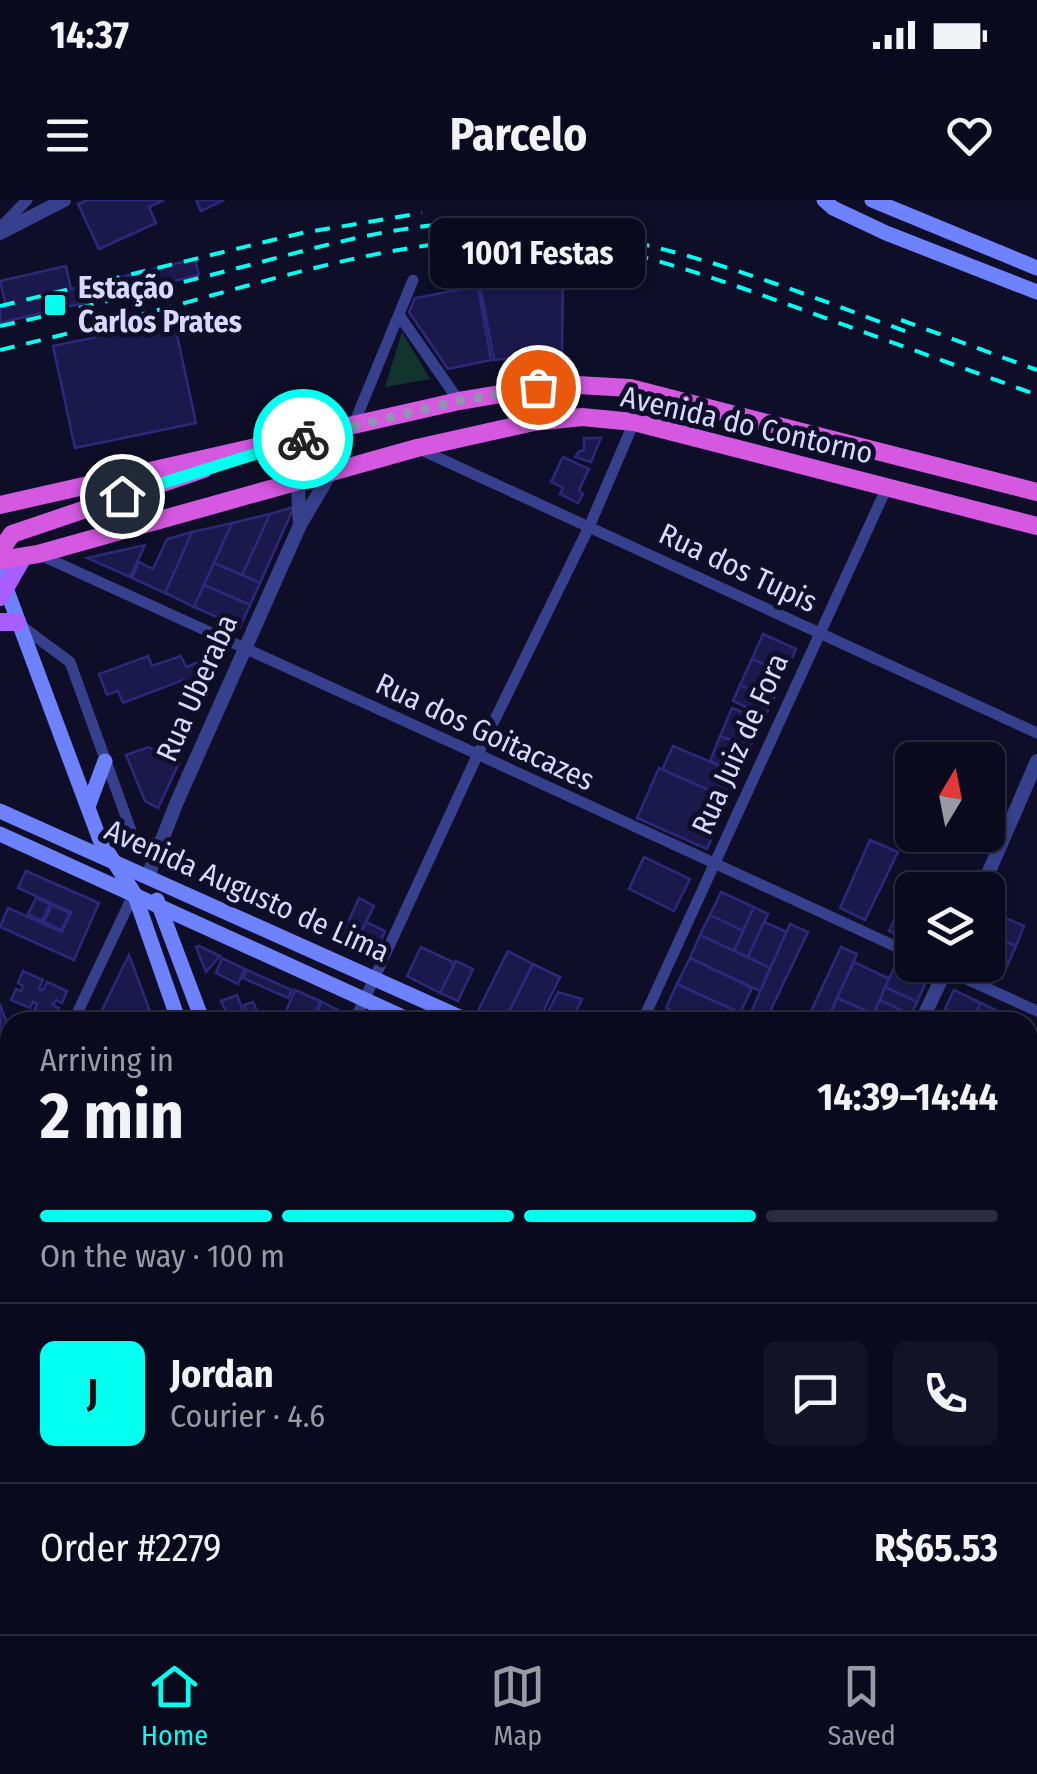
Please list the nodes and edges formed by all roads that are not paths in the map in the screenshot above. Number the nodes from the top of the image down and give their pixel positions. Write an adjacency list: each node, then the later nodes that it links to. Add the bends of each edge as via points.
1 (27, 200): 5 (street)
2 (64, 200): 5 (street)
3 (872, 200): 6 (main road)
4 (826, 203): 8 (main road)
5 (0, 231)
6 (1037, 268)
7 (413, 280): 9 (street)
8 (1037, 292)
9 (400, 315): 10 (street); 12 (street)
10 (458, 401): 12 (highway, Avenida do Contorno); 18 (highway, Avenida do Contorno, via 560,384 630,388)
11 (634, 422): 14 (highway, Avenida do Contorno, via 582,416); 17 (highway, Avenida do Contorno); 22 (street)
12 (353, 426): 13 (highway, Avenida do Contorno)
13 (286, 443): 16 (street, Rua Uberaba); 19 (highway, Avenida do Contorno); 23 (highway, via 49,520 12,534)
14 (417, 448): 15 (highway, Avenida do Contorno); 22 (street, Rua dos Tupis)
15 (331, 472): 16 (highway, Avenida do Contorno); 20 (street, Rua Uberaba)
16 (296, 481): 20 (street, Rua Uberaba); 24 (highway, Avenida do Contorno)
17 (887, 487): 21 (highway, Avenida do Contorno); 28 (street, Rua Juiz de Fora)
18 (1037, 492)
19 (0, 505)
20 (300, 525): 29 (street, Rua Uberaba)
21 (1037, 526)
22 (589, 527): 28 (street, Rua dos Tupis); 31 (street)
23 (0, 551)
24 (30, 556): 25 (highway, Avenida do Contorno); 26 (main road); 29 (street, Rua dos Goitacazes)
25 (0, 560)
26 (2, 584): 27 (main road)
27 (8, 622): 33 (street, via 70,662); 34 (main road)
28 (818, 632): 30 (street, Rua dos Tupis); 41 (street, Rua Juiz de Fora)
29 (246, 646): 31 (street, Rua dos Goitacazes); 39 (street, Rua Uberaba)
30 (1037, 733)
31 (477, 756): 41 (street, Rua dos Goitacazes); 49 (street)
32 (1037, 761): 42 (street)
33 (105, 762): 34 (main road); 39 (street, via 134,836)
34 (89, 804): 36 (main road)
35 (0, 810): 38 (main road, Avenida Augusto de Lima)
36 (96, 824): 38 (main road); 40 (main road)
37 (0, 834): 44 (main road, Avenida Augusto de Lima)
38 (66, 840): 40 (main road, Avenida Augusto de Lima)
39 (160, 843): 43 (street, Rua Uberaba)
40 (114, 860): 43 (main road, Avenida Augusto de Lima); 44 (main road)
41 (713, 864): 48 (street, Rua dos Goitacazes); 60 (street, Rua Juiz de Fora)
42 (989, 872)
43 (148, 876): 45 (main road); 49 (main road, Avenida Augusto de Lima)
44 (134, 893): 45 (main road, Avenida Augusto de Lima); 54 (street); 55 (main road)
45 (159, 904): 46 (main road, Avenida Augusto de Lima); 47 (main road)
46 (206, 926): 47 (main road); 52 (main road, Avenida Augusto de Lima)
47 (171, 940): 56 (main road)
48 (895, 946)
49 (375, 979): 52 (street); 59 (main road, Avenida Augusto de Lima)
50 (937, 982): 61 (street)
51 (977, 982): 53 (street)
52 (365, 1000): 57 (street); 58 (main road, Avenida Augusto de Lima)
53 (1037, 1011)
54 (78, 1012)
55 (176, 1012)
56 (200, 1012)
57 (359, 1012)
58 (392, 1012)
59 (449, 1012)
60 (646, 1012)
61 (925, 1012)

